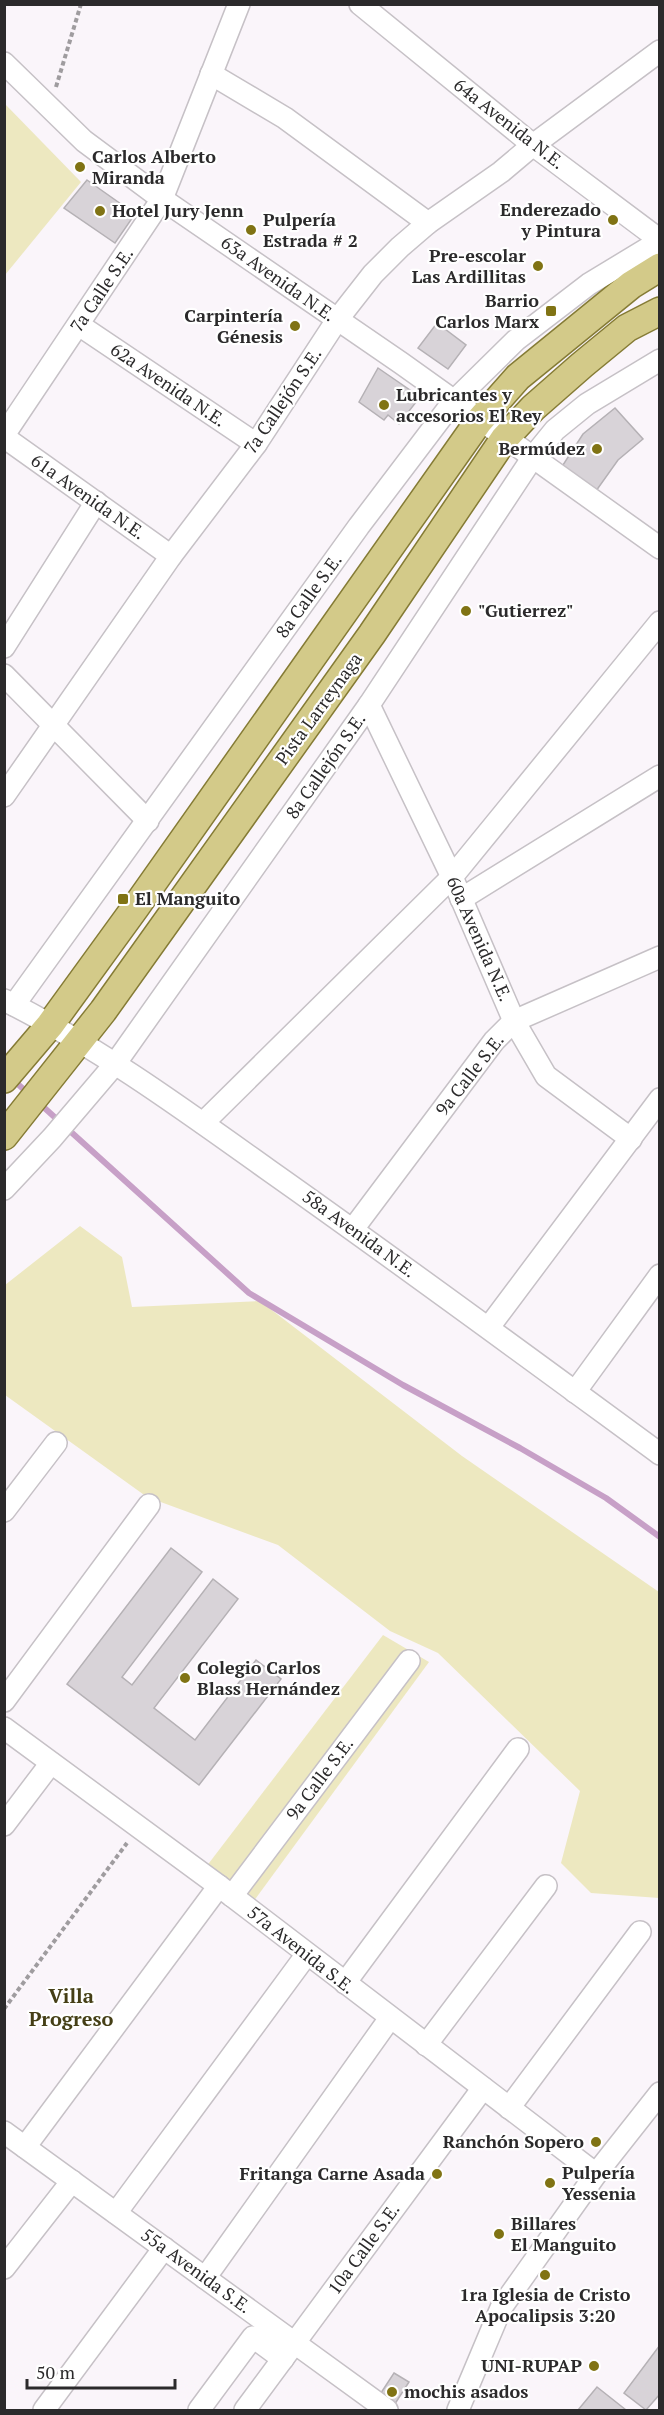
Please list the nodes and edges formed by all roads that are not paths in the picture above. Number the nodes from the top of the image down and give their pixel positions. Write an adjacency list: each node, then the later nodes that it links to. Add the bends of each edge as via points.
1 (239, 4): 5 (street, 7a Calle S.E.)
2 (360, 4): 6 (street, 64a Avenida N.E.)
3 (660, 51): 6 (street, 7a Callejón S.E.)
4 (4, 63): 7 (street, 63a Avenida N.E., via 84,141)
5 (211, 74): 7 (street, 7a Calle S.E.); 8 (street, via 285,118)
6 (533, 145): 8 (street, 7a Callejón S.E.); 9 (street, 64a Avenida N.E.)
7 (162, 199): 12 (street, 63a Avenida N.E.); 13 (street, 7a Calle S.E.)
8 (428, 223): 12 (street, 7a Callejón S.E., via 373,274)
9 (660, 240): 15 (street, 8a Calle S.E., via 589,284 516,340)
10 (660, 267): 16 (main road, Pista Larreynaga, via 630,285 518,377)
11 (660, 311): 18 (main road, Pista Larreynaga, via 627,328 533,408)
12 (336, 320): 15 (street, 63a Avenida N.E.); 19 (street, 7a Callejón S.E.)
13 (79, 325): 17 (street, 7a Calle S.E.); 19 (street, 62a Avenida N.E.)
14 (660, 360): 20 (street, 8a Callejón S.E., via 587,404 555,430)
15 (453, 402): 16 (street, 63a Avenida N.E.); 31 (street, 8a Calle S.E., via 359,526)
16 (479, 421): 18 (street, 63a Avenida N.E.); 37 (main road, Pista Larreynaga)
17 (4, 436): 21 (street, 61a Avenida N.E.)
18 (504, 439): 20 (street); 38 (main road, Pista Larreynaga, via 372,634)
19 (256, 444): 23 (street, 7a Callejón S.E.)
20 (533, 457): 22 (street); 27 (street, 8a Callejón S.E.)
21 (96, 502): 23 (street, 61a Avenida N.E.); 25 (street)
22 (660, 548)
23 (171, 556): 28 (street, 7a Callejón S.E.)
24 (660, 622): 32 (street)
25 (4, 647)
26 (4, 675): 28 (street)
27 (369, 705): 32 (street, 60a Avenida N.E.); 39 (street, 8a Callejón S.E.)
28 (53, 726): 30 (street, 7a Callejón S.E.); 31 (street)
29 (660, 776): 33 (street)
30 (4, 796)
31 (148, 821): 35 (street, 8a Calle S.E.)
32 (452, 877): 33 (street, 60a Avenida N.E.); 42 (street)
33 (461, 899): 36 (street, 60a Avenida N.E.)
34 (660, 957): 36 (street, 9a Calle S.E.)
35 (10, 1003): 37 (street)
36 (514, 1021): 44 (street, 60a Avenida N.E., via 546,1076); 46 (street, 9a Calle S.E., via 494,1041)
37 (50, 1025): 38 (street, 58a Avenida N.E.); 40 (main road, Pista Larreynaga)
38 (80, 1042): 39 (street, 58a Avenida N.E.); 43 (main road, Pista Larreynaga)
39 (115, 1064): 42 (street, 58a Avenida N.E.); 45 (street, 8a Callejón S.E.)
40 (13, 1070)
41 (660, 1099): 44 (street)
42 (203, 1123): 46 (street, 58a Avenida N.E.)
43 (4, 1136)
44 (631, 1138): 48 (street)
45 (4, 1189)
46 (353, 1229): 48 (street, 58a Avenida N.E.)
47 (660, 1275): 49 (street)
48 (489, 1328): 49 (street, 58a Avenida N.E.)
49 (575, 1392): 51 (street, 58a Avenida N.E.)
50 (56, 1443): 53 (street)
51 (660, 1454)
52 (149, 1505): 55 (street)
53 (4, 1511)
54 (409, 1661): 61 (street, 9a Calle S.E.)
55 (4, 1701)
56 (4, 1728): 58 (street, 57a Avenida S.E.)
57 (518, 1749): 64 (street)
58 (51, 1762): 59 (street); 61 (street, 57a Avenida S.E.)
59 (4, 1825)
60 (546, 1886): 66 (street)
61 (225, 1891): 63 (street, 57a Avenida S.E.); 71 (street, 9a Calle S.E.)
62 (640, 1932): 69 (street)
63 (307, 1954): 64 (street, 57a Avenida S.E.); 74 (street)
64 (345, 1983): 65 (street, 57a Avenida S.E.)
65 (390, 2018): 66 (street, 57a Avenida S.E.); 77 (street)
66 (426, 2045): 67 (street, 57a Avenida S.E.)
67 (483, 2088): 69 (street, 57a Avenida S.E.); 78 (street, 10a Calle S.E.)
68 (660, 2093): 72 (street)
69 (509, 2108): 72 (street, 57a Avenida S.E.)
70 (4, 2132): 71 (street, 55a Avenida S.E.)
71 (25, 2147): 73 (street, 55a Avenida S.E.)
72 (596, 2174): 83 (street, via 501,2308)
73 (72, 2181): 74 (street, 55a Avenida S.E.); 76 (street)
74 (116, 2213): 75 (street, 55a Avenida S.E.)
75 (164, 2248): 77 (street, 55a Avenida S.E.); 79 (street)
76 (4, 2268)
77 (205, 2278): 78 (street, 55a Avenida S.E.)
78 (289, 2351): 80 (street, via 253,2337); 81 (street, 10a Calle S.E.); 82 (street, 55a Avenida S.E.)
79 (45, 2410)
80 (199, 2410)
81 (245, 2410)
82 (387, 2410)
83 (458, 2410)

